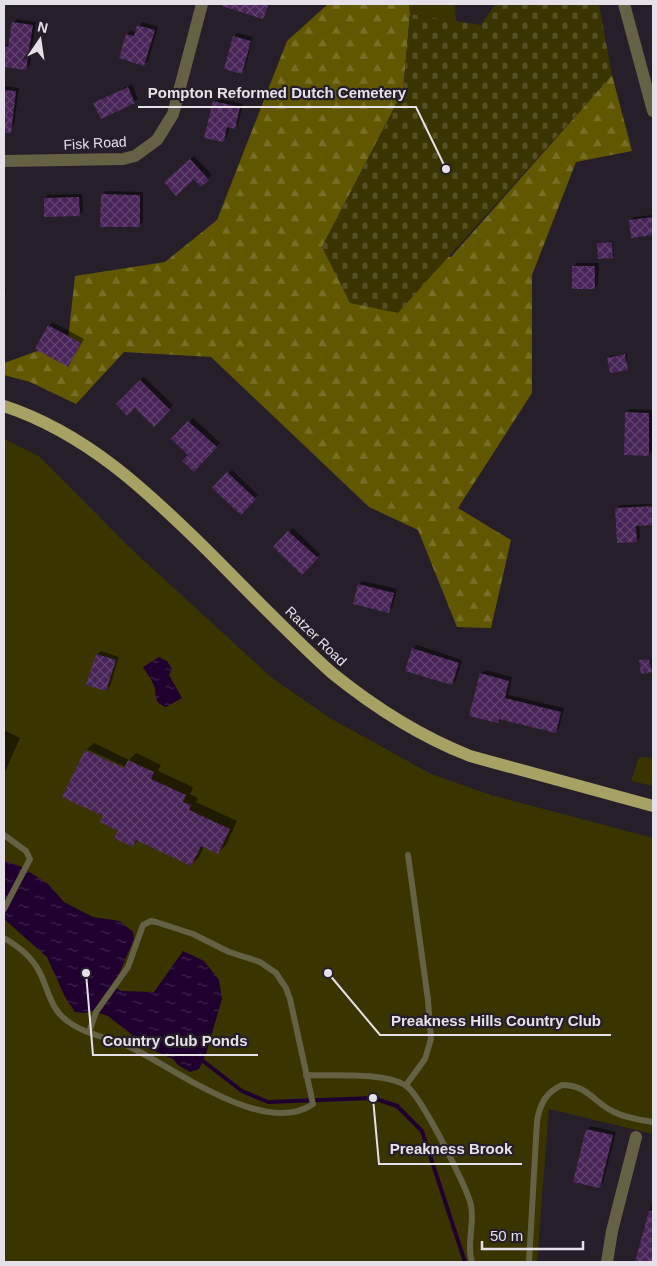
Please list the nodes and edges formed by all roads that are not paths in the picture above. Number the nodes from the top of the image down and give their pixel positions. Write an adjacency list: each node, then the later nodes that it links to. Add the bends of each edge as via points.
1 (202, 4): 4 (street, Fisk Road, via 172,114 166,128 147,150 123,159)
2 (624, 4): 3 (street)
3 (653, 111)
4 (4, 161)
5 (4, 406): 6 (main road, Ratzer Road, via 70,436 118,469 175,519 332,673 403,724 470,756)
6 (653, 806)
7 (4, 835): 9 (lane, via 30,859)
8 (408, 855): 13 (lane, via 431,1034 426,1059)
9 (4, 909)
10 (4, 938): 11 (lane, via 33,961 59,1014)
11 (89, 1032): 12 (lane, via 136,1050 213,1093 285,1114 304,1110 313,1104); 12 (lane, via 96,1012 128,967 143,925 151,921 193,934 229,952 260,962 276,973 286,988)
12 (306, 1075): 13 (lane, via 375,1078)
13 (406, 1085): 16 (lane, via 434,1125 467,1190 472,1211)
14 (653, 1122): 17 (lane, via 613,1111 580,1087 562,1085 548,1094 537,1121)
15 (636, 1138): 18 (street)
16 (472, 1262)
17 (529, 1262)
18 (607, 1262)

